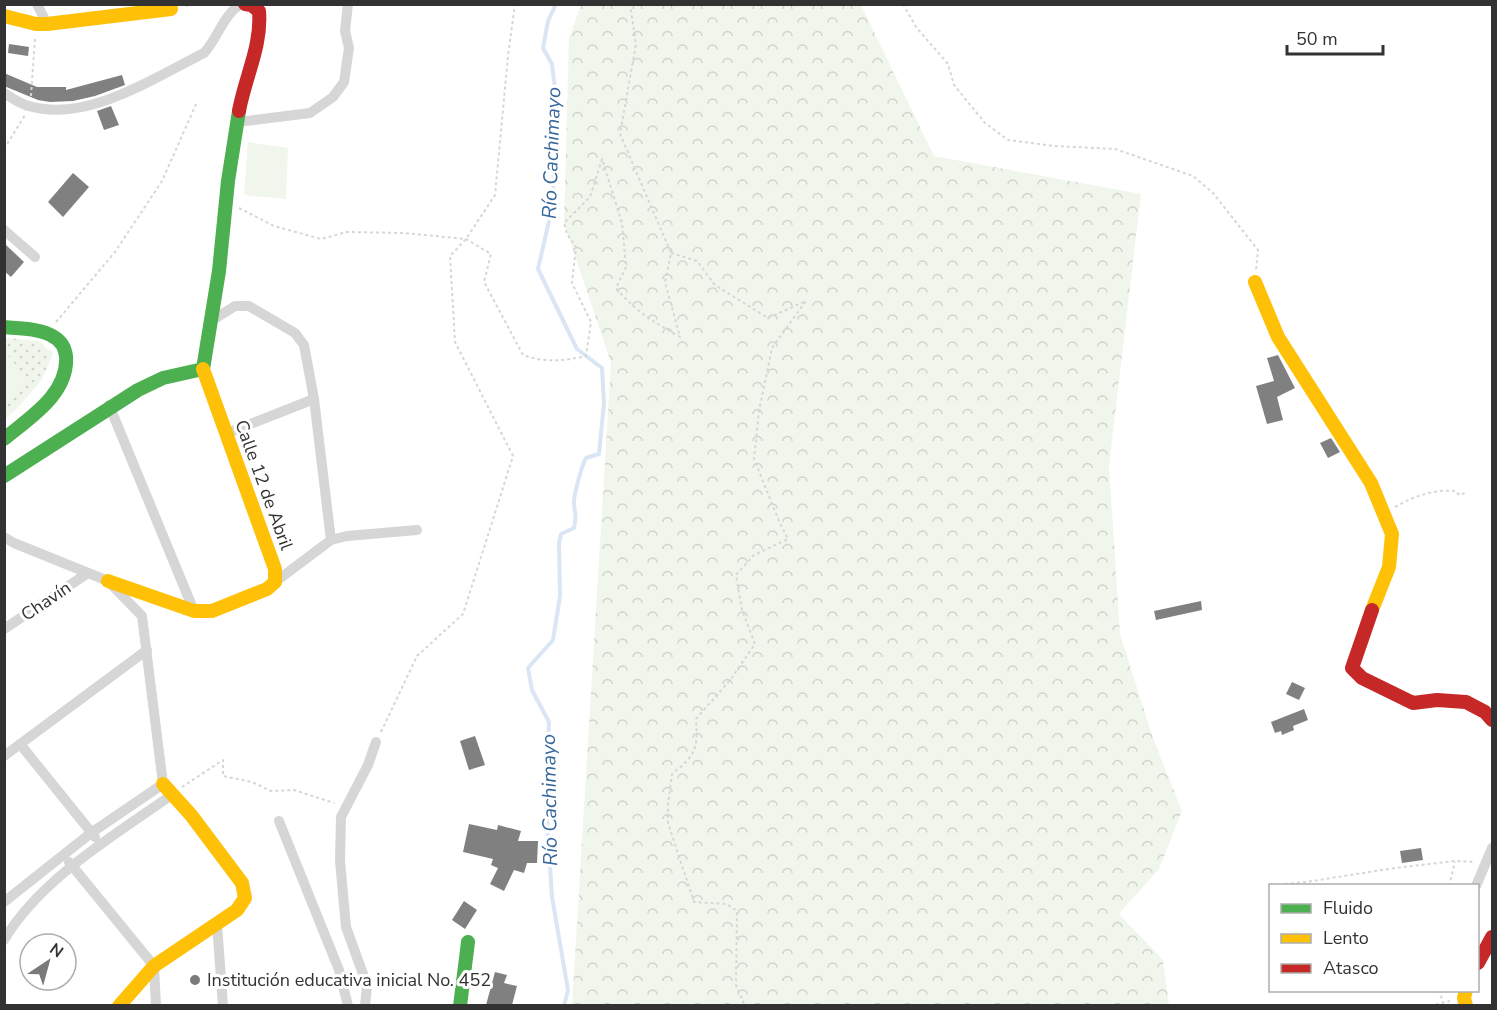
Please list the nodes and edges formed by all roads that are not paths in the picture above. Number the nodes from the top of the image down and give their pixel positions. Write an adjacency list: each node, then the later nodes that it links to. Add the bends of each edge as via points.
1 (37, 4): 6 (street)
2 (243, 4): 7 (street, via 231,10 204,54 110,100 68,110 30,107); 8 (street, via 259,11 260,22)
3 (348, 4): 8 (street, via 345,82 333,97 310,113)
4 (171, 9): 6 (street)
5 (4, 16): 6 (street)
6 (42, 24)
7 (4, 93)
8 (238, 122): 12 (street)
9 (4, 230): 10 (street)
10 (35, 257)
11 (1255, 282): 29 (street, via 1278,337 1371,483 1392,534 1389,567 1352,668 1362,678 1413,704 1437,700 1466,702)
12 (211, 321): 14 (street); 15 (street, via 235,306 249,306 295,333 304,345)
13 (4, 327): 18 (street, via 47,333 67,351 66,371 52,396)
14 (203, 369): 16 (street, via 160,379); 17 (street, Calle 12 de Abril)
15 (314, 399): 17 (street); 22 (street)
16 (109, 405): 19 (street); 26 (street)
17 (225, 434): 25 (street, Calle 12 de Abril, via 275,569)
18 (4, 439)
19 (4, 476)
20 (417, 530): 22 (street)
21 (4, 537): 23 (street)
22 (331, 540): 25 (street)
23 (88, 573): 24 (street); 27 (street, Chavín)
24 (108, 581): 26 (street); 28 (street, via 142,616)
25 (275, 582): 26 (street, via 267,589 212,611)
26 (194, 611)
27 (4, 629)
28 (147, 650): 31 (street); 33 (street)
29 (1492, 720)
30 (376, 742): 52 (street, via 341,817 346,927 367,985)
31 (20, 744): 32 (street); 35 (street)
32 (4, 756)
33 (168, 789): 35 (street); 36 (street); 42 (street, via 242,883 246,894 244,903)
34 (279, 821): 51 (street, via 339,970)
35 (91, 833): 36 (street); 38 (street)
36 (101, 844): 39 (street)
37 (1491, 854): 40 (street)
38 (64, 855): 39 (street); 41 (street)
39 (72, 867): 44 (street, via 28,906); 47 (street)
40 (1476, 884)
41 (5, 901)
42 (217, 924): 47 (street); 50 (street)
43 (1492, 937): 46 (street)
44 (4, 940)
45 (468, 942): 53 (street)
46 (1479, 961)
47 (154, 966): 48 (street); 49 (street)
48 (119, 1005)
49 (156, 1005)
50 (223, 1005)
51 (348, 1005)
52 (365, 1005)
53 (460, 1005)

